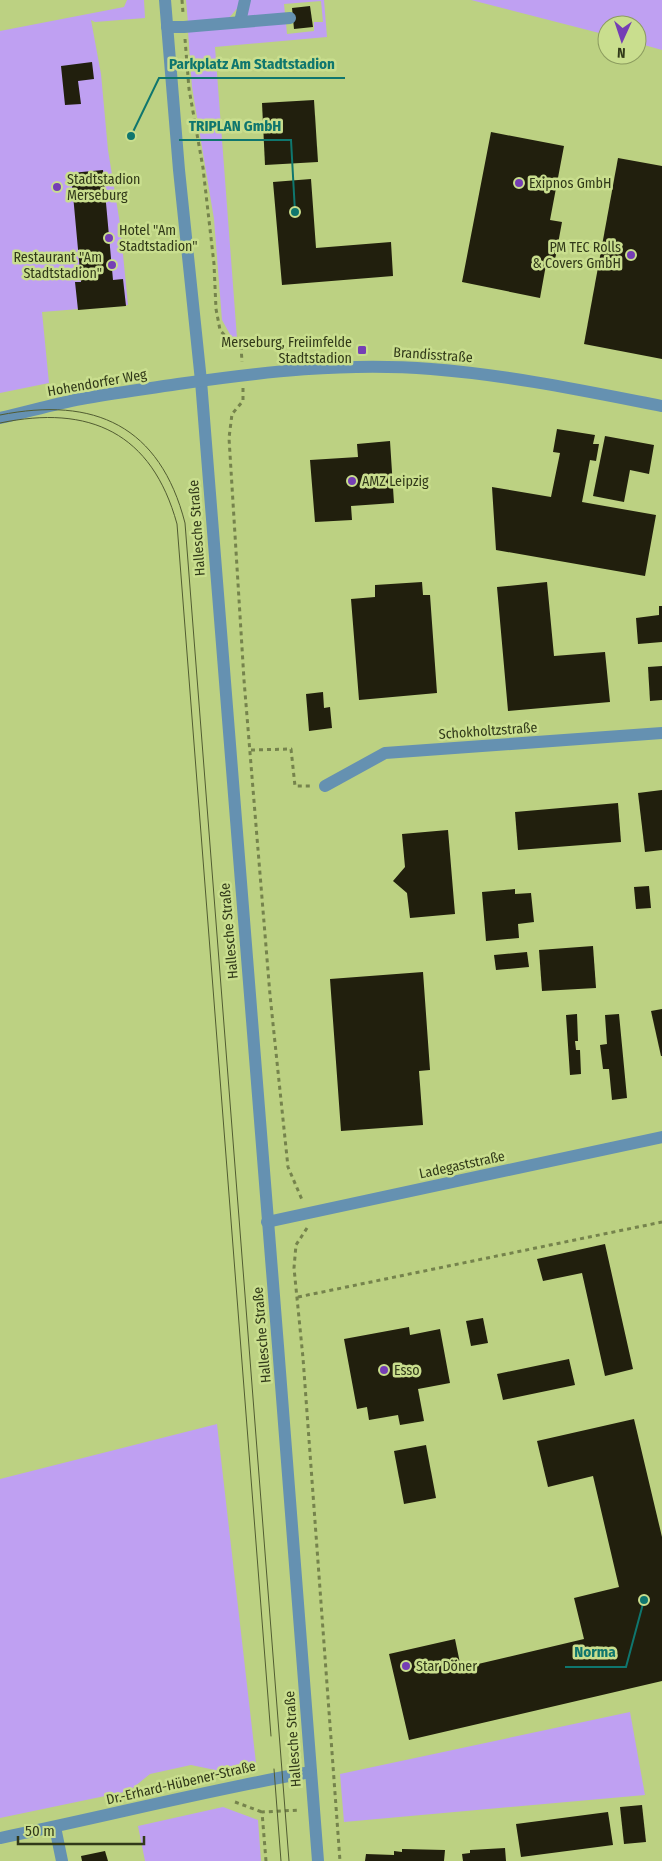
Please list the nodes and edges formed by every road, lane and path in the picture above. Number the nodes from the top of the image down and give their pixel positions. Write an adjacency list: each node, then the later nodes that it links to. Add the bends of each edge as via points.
1 (165, 0): 6 (street, Hallesche Straße)
2 (182, 0): 7 (path)
3 (245, 0): 5 (street)
4 (290, 18): 5 (street)
5 (240, 22): 7 (street)
6 (168, 27): 7 (street); 9 (street, Hallesche Straße)
7 (184, 27): 8 (path, via 189,89 204,168 216,309 220,330 241,346)
8 (242, 375): 9 (street, Brandisstraße); 10 (street, Brandisstraße, via 354,367 430,368 527,380); 13 (path, via 243,401 232,414 229,438)
9 (201, 381): 11 (street, Hohendorfer Weg, via 80,399); 17 (street, Hallesche Straße)
10 (662, 406)
11 (0, 418)
12 (662, 733): 14 (street, Schokholtzstraße, via 385,753)
13 (250, 750): 14 (path, via 291,749 295,786); 16 (path, via 288,1167 302,1196)
14 (325, 786)
15 (662, 1137): 16 (street, Ladegaststraße)
16 (305, 1212): 17 (street, Ladegaststraße); 19 (path, via 308,1229 296,1245 294,1268)
17 (267, 1222): 20 (street, Hallesche Straße)
18 (662, 1222): 19 (path)
19 (298, 1298): 21 (path)
20 (311, 1772): 22 (street, Hallesche Straße); 23 (street, Dr.-Erhard-Hübener-Straße)
21 (337, 1805): 22 (path); 28 (path)
22 (314, 1807): 26 (path, via 262,1812); 27 (street, Hallesche Straße)
23 (55, 1827): 24 (street, Dr.-Erhard-Hübener-Straße); 25 (street)
24 (0, 1838)
25 (62, 1861)
26 (266, 1861)
27 (318, 1861)
28 (340, 1861)

